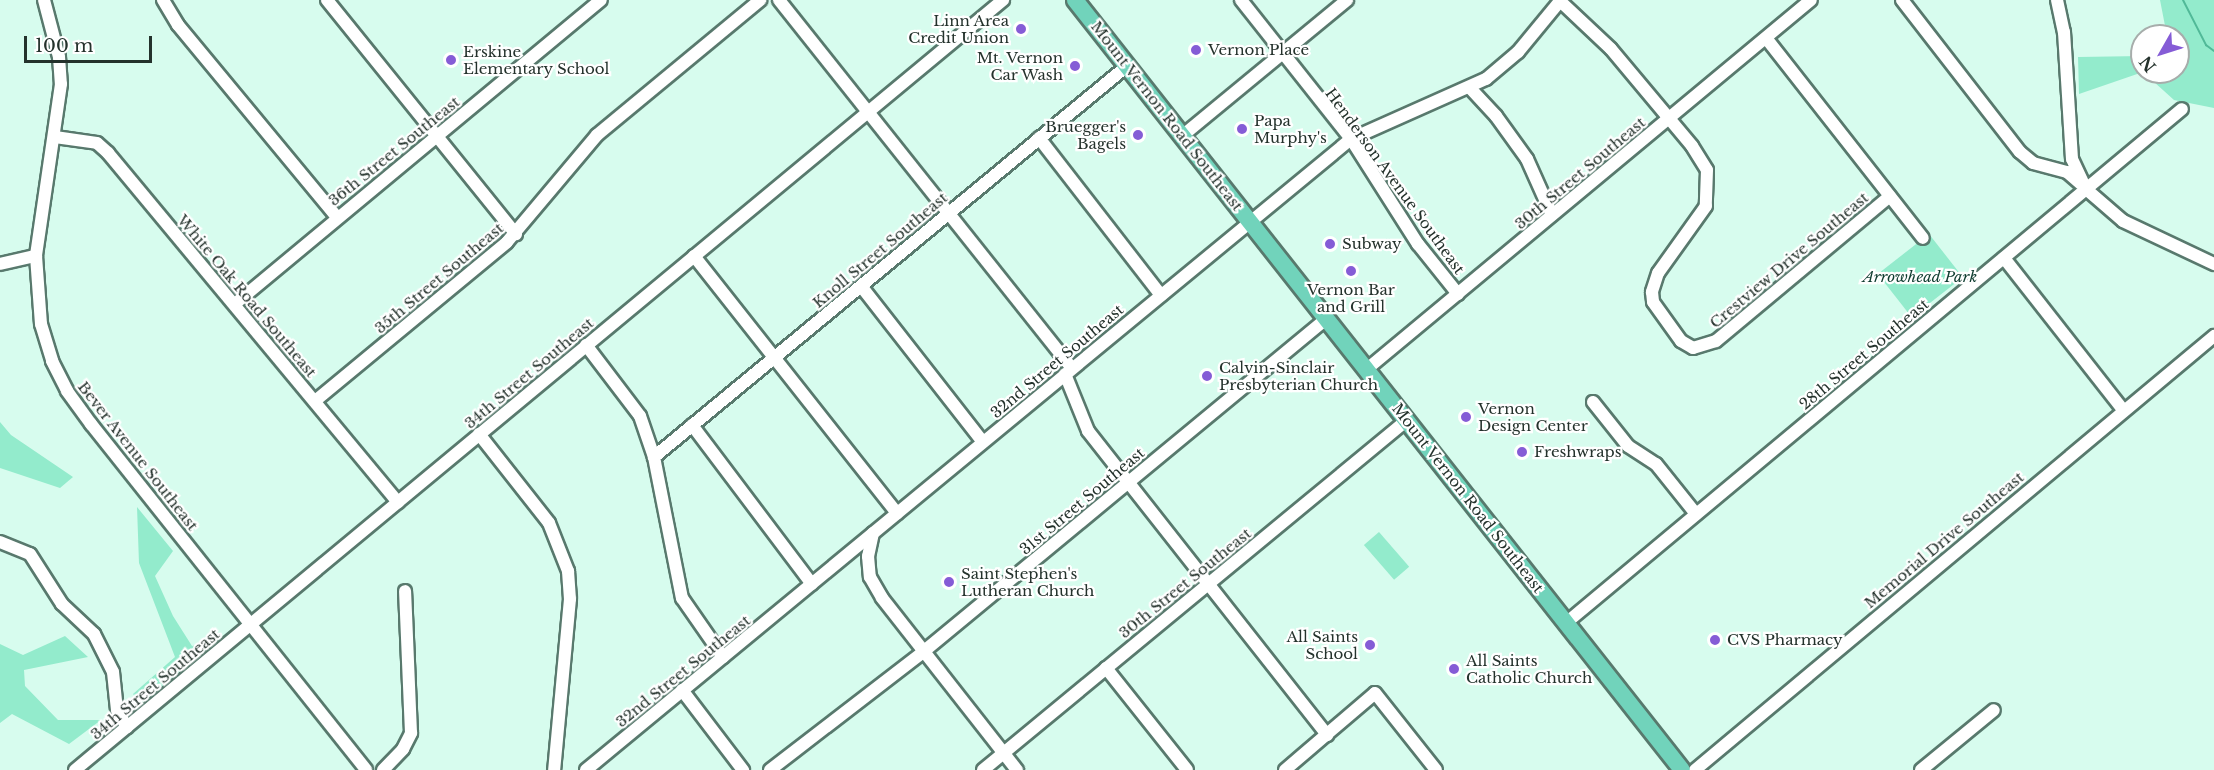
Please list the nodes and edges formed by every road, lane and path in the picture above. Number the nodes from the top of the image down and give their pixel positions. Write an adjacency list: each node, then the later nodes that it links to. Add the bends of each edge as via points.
1 (44, 0): 24 (street, Bever Avenue Southeast, via 59,57 61,84)
2 (163, 0): 31 (street, via 178,25)
3 (327, 0): 22 (street)
4 (601, 0): 22 (street, 36th Street Southeast)
5 (760, 0): 33 (street, 35th Street Southeast, via 597,135)
6 (779, 0): 20 (street)
7 (1003, 0): 20 (street, 34th Street Southeast)
8 (1075, 0): 17 (main road, Mount Vernon Road Southeast)
9 (1241, 0): 16 (street, Henderson Avenue Southeast)
10 (1347, 0): 16 (street)
11 (1811, 0): 15 (street, 30th Street Southeast)
12 (1902, 0): 27 (street, via 2020,152 2033,164 2067,172)
13 (2058, 0): 27 (street, via 2064,32 2072,159)
14 (1560, 1): 18 (street, 32nd Street Southeast, via 1518,52); 21 (street, via 1611,49)
15 (1766, 38): 21 (street, 30th Street Southeast); 28 (street)
16 (1282, 53): 23 (street); 26 (street, Henderson Avenue Southeast)
17 (1127, 66): 23 (main road, Mount Vernon Road Southeast); 25 (street, Knoll Street Southeast)
18 (1470, 88): 26 (street, 32nd Street Southeast, via 1392,118); 30 (street, via 1527,159)
19 (2182, 109): 27 (street, 28th Street Southeast)
20 (869, 111): 29 (street); 36 (street, 34th Street Southeast)
21 (1669, 119): 28 (street, Crestview Drive Southeast, via 1707,170 1708,195 1699,219 1658,273 1653,302 1681,341 1693,348 1716,340); 30 (street, 30th Street Southeast)
22 (438, 135): 31 (street, 36th Street Southeast); 33 (street)
23 (1182, 136): 32 (main road, Mount Vernon Road Southeast)
24 (55, 137): 35 (street, Bever Avenue Southeast); 43 (street, White Oak Road Southeast, via 97,143 108,153)
25 (1039, 138): 29 (street, Knoll Street Southeast); 42 (street)
26 (1351, 140): 32 (street, 32nd Street Southeast); 41 (street, Henderson Avenue Southeast, via 1418,244)
27 (2086, 189): 37 (street, 28th Street Southeast); 39 (street, via 2123,220)
28 (1890, 196): 34 (street)
29 (949, 212): 40 (street, Knoll Street Southeast); 49 (street)
30 (1552, 215): 41 (street, 30th Street Southeast)
31 (337, 217): 43 (street, 36th Street Southeast)
32 (1250, 222): 42 (street, 32nd Street Southeast); 44 (main road, Mount Vernon Road Southeast)
33 (516, 234): 50 (street, 35th Street Southeast)
34 (1923, 238)
35 (36, 256): 38 (street); 68 (street, Bever Avenue Southeast, via 41,324 66,391)
36 (694, 256): 46 (street, 34th Street Southeast); 47 (street)
37 (2004, 258): 52 (street); 61 (street, 28th Street Southeast)
38 (0, 264)
39 (2214, 264)
40 (861, 286): 47 (street, Knoll Street Southeast); 56 (street)
41 (1458, 294): 48 (street, 30th Street Southeast)
42 (1161, 295): 49 (street, 32nd Street Southeast)
43 (236, 303): 50 (street, White Oak Road Southeast)
44 (1326, 319): 48 (main road, Mount Vernon Road Southeast); 58 (street, 31st Street Southeast)
45 (2214, 336): 52 (street, Memorial Drive Southeast)
46 (586, 345): 55 (street, 34th Street Southeast); 57 (street, via 640,416)
47 (773, 358): 54 (street, Knoll Street Southeast); 60 (street)
48 (1367, 369): 53 (main road, Mount Vernon Road Southeast)
49 (1069, 371): 56 (street, 32nd Street Southeast); 58 (street, via 1088,431)
50 (315, 401): 59 (street, White Oak Road Southeast)
51 (1593, 402): 61 (street, via 1628,446 1656,465)
52 (2123, 410): 90 (street, Memorial Drive Southeast)
53 (1407, 420): 65 (street, 30th Street Southeast); 67 (main road, Mount Vernon Road Southeast)
54 (692, 425): 57 (street, Knoll Street Southeast); 64 (street)
55 (479, 434): 59 (street, 34th Street Southeast); 80 (street, via 549,523 568,572 570,599)
56 (983, 442): 60 (street, 32nd Street Southeast)
57 (654, 457): 70 (street, via 682,598)
58 (1128, 482): 65 (street); 69 (street, 31st Street Southeast)
59 (398, 502): 68 (street, 34th Street Southeast)
60 (897, 513): 62 (street, 32nd Street Southeast)
61 (1696, 514): 67 (street, 28th Street Southeast)
62 (873, 532): 64 (street, 32nd Street Southeast); 69 (street, via 868,556 870,577)
63 (0, 542): 74 (street, via 30,555 62,604 94,634 112,672 117,710)
64 (812, 584): 70 (street, 32nd Street Southeast)
65 (1208, 584): 71 (street, 30th Street Southeast); 75 (street)
66 (405, 591): 79 (street, via 411,733 403,749)
67 (1566, 622): 89 (main road, Mount Vernon Road Southeast)
68 (252, 623): 74 (street, 34th Street Southeast); 78 (street, Bever Avenue Southeast)
69 (923, 652): 76 (street); 83 (street, 31st Street Southeast)
70 (723, 657): 72 (street, 32nd Street Southeast)
71 (1106, 668): 76 (street, 30th Street Southeast); 86 (street)
72 (682, 690): 81 (street, 32nd Street Southeast); 82 (street)
73 (1994, 710): 91 (street)
74 (127, 726): 77 (street, 34th Street Southeast)
75 (1327, 735): 87 (street); 88 (street, via 1375,693)
76 (1004, 753): 84 (street, 30th Street Southeast); 85 (street)
77 (75, 770)
78 (366, 770)
79 (383, 770)
80 (554, 770)
81 (586, 770)
82 (743, 770)
83 (770, 770)
84 (983, 770)
85 (1017, 770)
86 (1187, 770)
87 (1285, 770)
88 (1436, 770)
89 (1682, 770)
90 (1695, 770)
91 (1921, 770)

